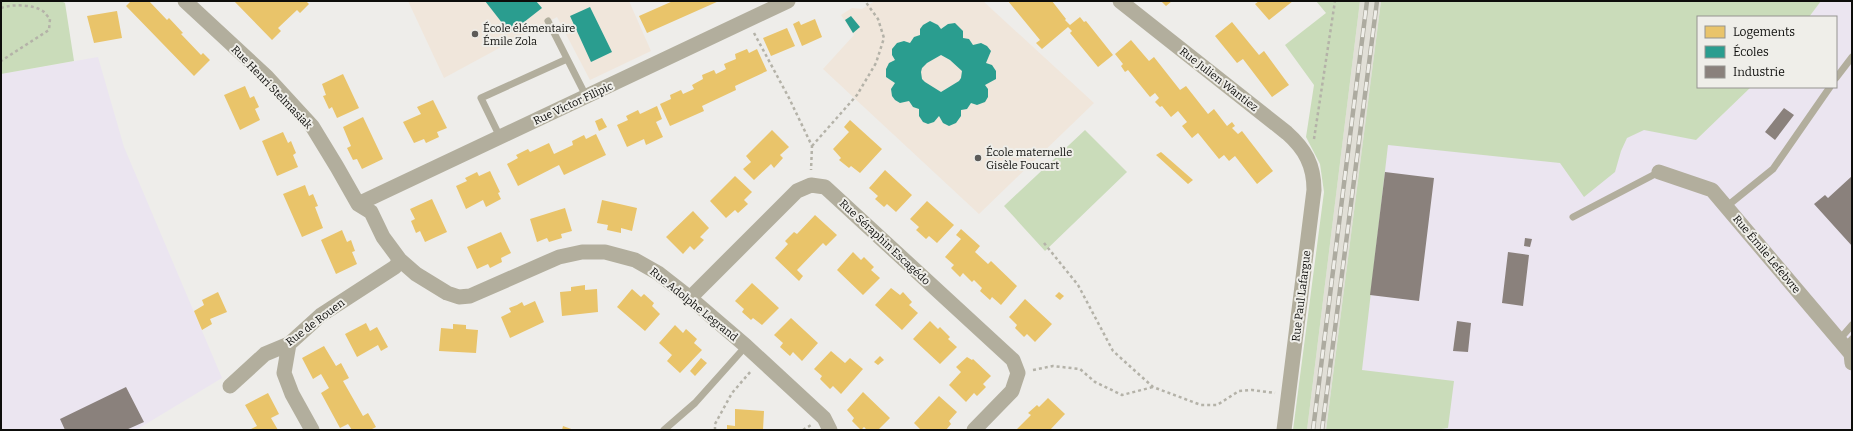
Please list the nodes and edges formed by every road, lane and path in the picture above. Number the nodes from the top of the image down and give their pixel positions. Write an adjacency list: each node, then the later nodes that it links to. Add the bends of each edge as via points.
1 (184, 1): 20 (street, Rue Henri Stelmasiak, via 267,78 312,126)
2 (788, 1): 7 (street, Rue Victor Filipic)
3 (865, 1): 16 (path, via 878,19 884,38 876,63 857,96)
4 (1120, 1): 17 (street, Rue Julien Wantiez, via 1287,133 1298,143)
5 (1335, 1): 17 (path)
6 (1, 8): 11 (path, via 8,5 27,6 44,11 50,19 49,30)
7 (748, 20): 14 (street, Rue Victor Filipic); 16 (path)
8 (548, 21): 10 (lane)
9 (1852, 57): 12 (lane)
10 (568, 59): 14 (lane); 15 (lane, via 482,98)
11 (1, 61)
12 (1837, 77)
13 (1829, 88): 21 (lane, via 1773,169)
14 (586, 96): 15 (street, Rue Victor Filipic)
15 (500, 137): 20 (street, Rue Victor Filipic)
16 (812, 146): 19 (path)
17 (1310, 163): 35 (street, Rue Paul Lafargue, via 1314,190)
18 (1659, 172): 21 (street, Rue Émile Lefebvre, via 1712,190); 22 (lane)
19 (811, 185): 25 (street, via 797,191); 32 (street, Rue Séraphin Escagédo, via 825,187 1013,360)
20 (358, 204): 24 (street, Rue Henri Stelmasiak, via 371,212 383,237)
21 (1726, 207): 27 (street, Rue Émile Lefebvre)
22 (1573, 217)
23 (1044, 244): 34 (path, via 1078,285 1113,351)
24 (400, 260): 25 (street, Rue Adolphe Legrand, via 416,274 447,293 459,297 470,296 559,256 605,252 635,260 658,273); 28 (street, Rue de Rouen, via 395,267 321,315)
25 (690, 298): 29 (street, Rue Adolphe Legrand)
26 (1852, 325): 27 (lane)
27 (1845, 342): 31 (street, Rue Émile Lefebvre)
28 (289, 344): 33 (street, Rue de Rouen, via 265,354); 36 (street, via 284,373 292,394)
29 (746, 346): 30 (street, Rue Adolphe Legrand); 37 (lane, via 695,403)
30 (761, 360): 38 (path, via 732,392 715,424); 39 (street, Rue Adolphe Legrand, via 824,418)
31 (1852, 363)
32 (1018, 373): 34 (path, via 1053,366 1080,369 1095,382 1122,395); 40 (street, via 1012,391)
33 (230, 386)
34 (1153, 387): 35 (path, via 1201,405 1217,405 1239,391 1252,390)
35 (1289, 395): 41 (street, Rue Paul Lafargue)
36 (312, 430)
37 (664, 430)
38 (715, 430)
39 (830, 430)
40 (974, 430)
41 (1284, 430)

